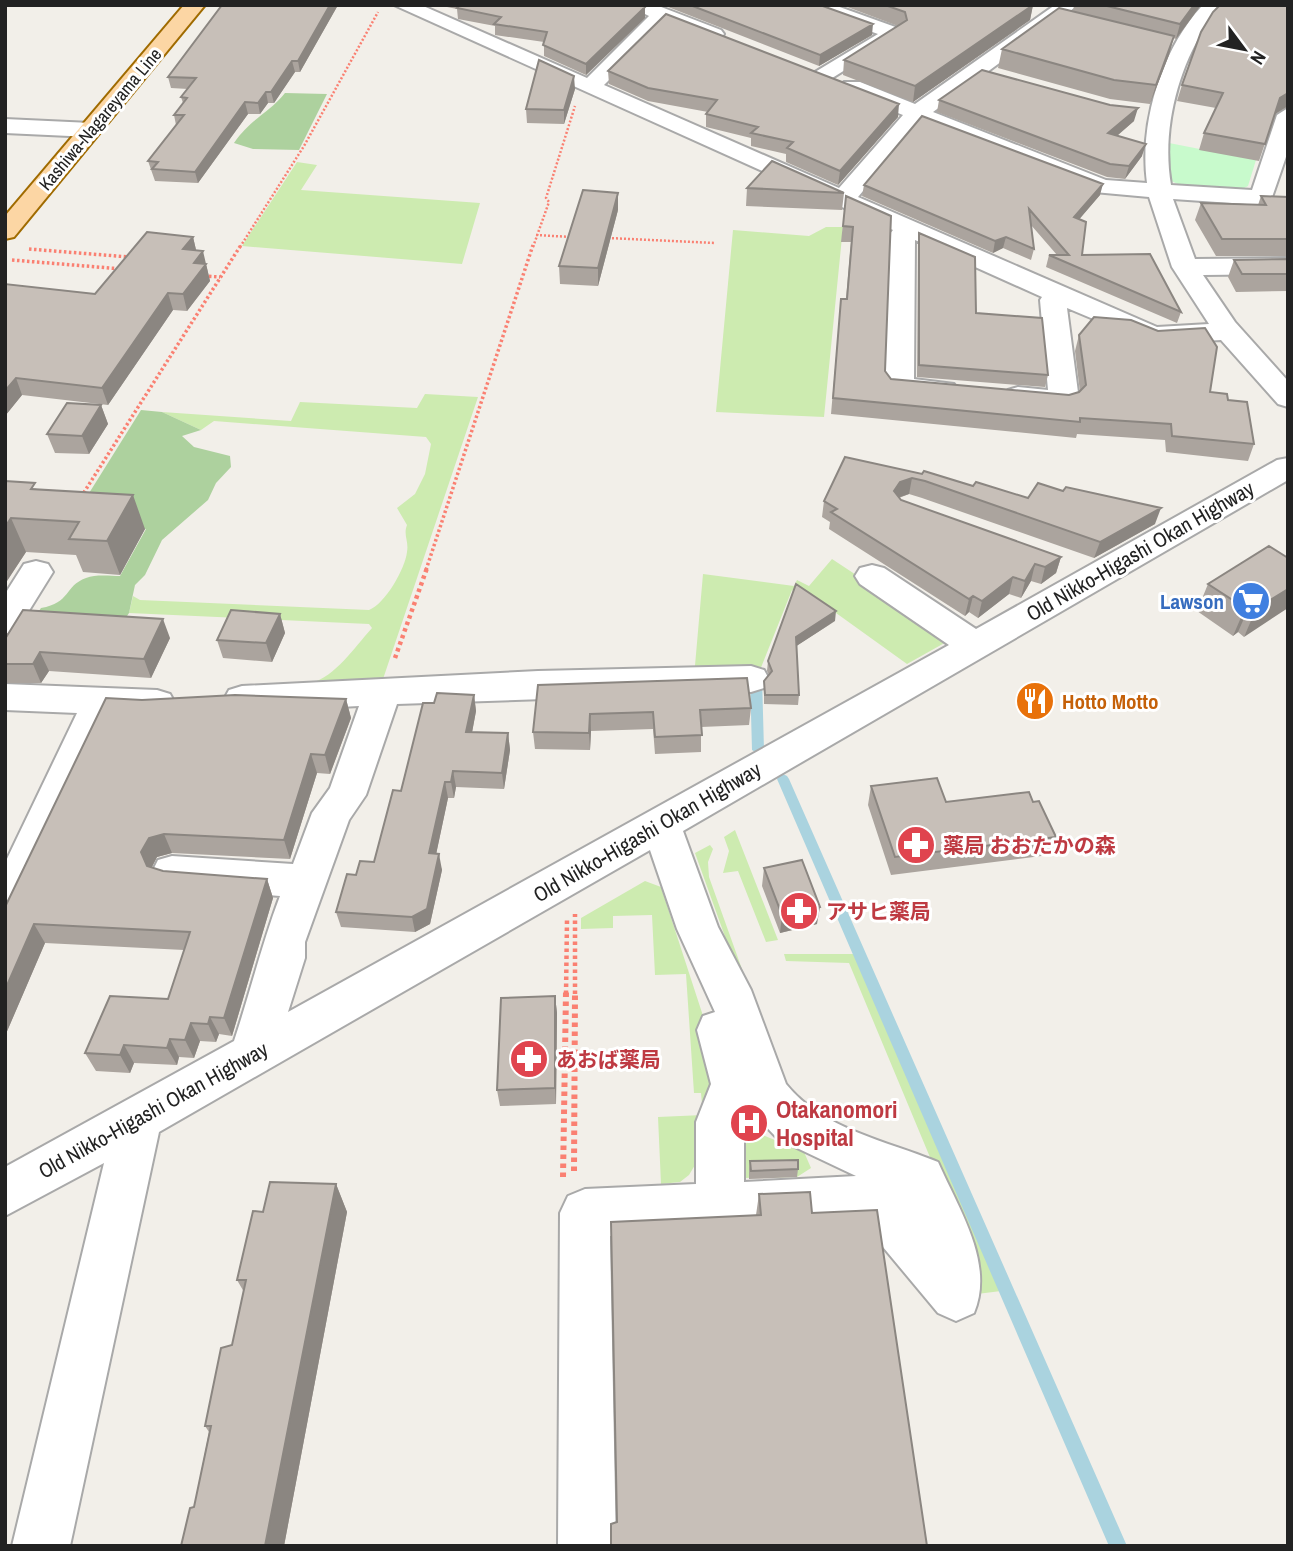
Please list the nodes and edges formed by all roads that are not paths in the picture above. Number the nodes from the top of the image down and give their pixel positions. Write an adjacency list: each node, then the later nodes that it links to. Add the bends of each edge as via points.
1 (195, 5): 22 (main road, Kashiwa-Nagareyama Line)
2 (404, 5): 11 (street)
3 (459, 5): 11 (street)
4 (637, 5): 9 (street)
5 (815, 5): 16 (street, via 894,33)
6 (1068, 5): 10 (street)
7 (1216, 5): 23 (street, via 1175,48 1148,114)
8 (1021, 10): 10 (street)
9 (662, 15): 13 (street); 18 (street)
10 (1050, 18): 12 (street); 15 (street)
11 (440, 20): 18 (street)
12 (1076, 24)
13 (736, 43)
14 (797, 66): 16 (street)
15 (974, 71): 17 (street); 19 (street)
16 (822, 76): 19 (street)
17 (1001, 78)
18 (587, 84): 24 (street)
19 (917, 113): 23 (street, via 1102,187); 24 (street)
20 (1288, 115): 23 (street, via 1261,198)
21 (5, 126): 22 (street)
22 (91, 130): 26 (main road, Kashiwa-Nagareyama Line)
23 (1157, 191): 28 (street)
24 (844, 198): 25 (street)
25 (910, 230): 29 (street); 29 (street, via 902,235 899,387 1064,400 1053,300)
26 (12, 240)
27 (1288, 266): 28 (street)
28 (1185, 267): 30 (street)
29 (1062, 295): 30 (street, via 1153,336)
30 (1229, 331): 31 (street)
31 (1288, 398)
32 (1288, 467): 35 (street, Old Nikko-Higashi Okan Highway)
33 (1060, 561): 35 (street)
34 (36, 572): 37 (street)
35 (1098, 574): 38 (street, Old Nikko-Higashi Okan Highway)
36 (872, 576): 38 (street)
37 (5, 622)
38 (974, 645): 43 (street, Old Nikko-Higashi Okan Highway)
39 (751, 679): 40 (street)
40 (383, 691): 42 (street, via 201,701); 45 (street, via 347,795 331,813)
41 (5, 697): 42 (street)
42 (101, 701): 46 (street)
43 (661, 824): 47 (street); 48 (street, Old Nikko-Higashi Okan Highway)
44 (172, 872): 45 (street)
45 (306, 881): 48 (street)
46 (5, 907)
47 (698, 929): 50 (street, via 729,990 767,1096 776,1112); 51 (street, via 708,991 734,1084 720,1122)
48 (253, 1053): 49 (street, Old Nikko-Higashi Okan Highway)
49 (138, 1118): 52 (street, Old Nikko-Higashi Okan Highway); 54 (street)
50 (799, 1129): 51 (street, via 754,1125 744,1129); 53 (street, via 814,1140 827,1168 817,1194); 53 (street, via 921,1178 953,1254 956,1295 874,1199)
51 (720, 1182): 53 (street); 55 (street, via 584,1213)
52 (5, 1194)
53 (804, 1203)
54 (41, 1546)
55 (587, 1546)

